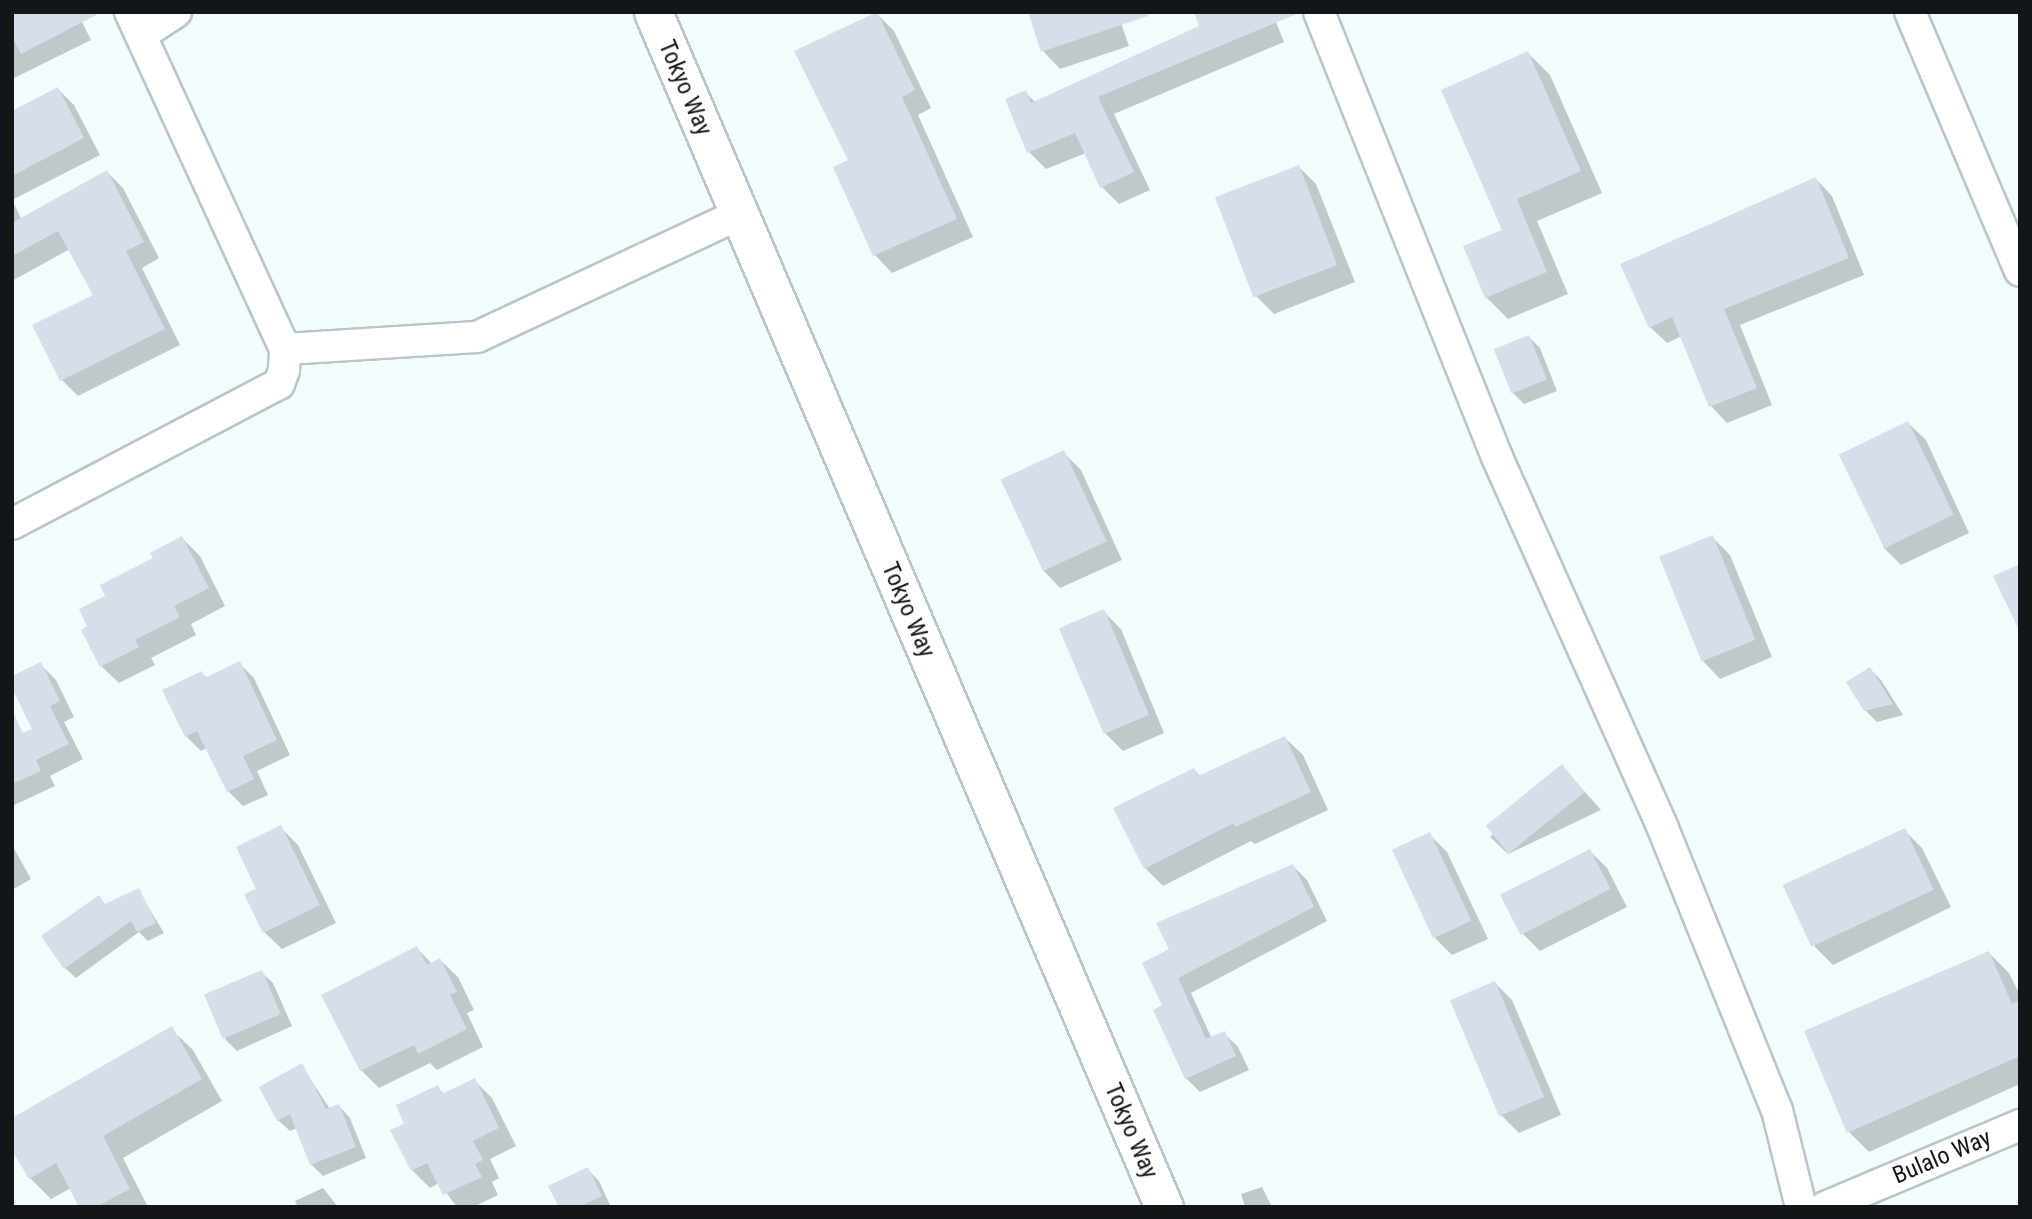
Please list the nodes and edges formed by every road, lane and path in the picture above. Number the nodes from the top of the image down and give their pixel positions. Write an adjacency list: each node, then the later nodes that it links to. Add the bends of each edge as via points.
1 (176, 12): 5 (street)
2 (653, 12): 6 (street, Tokyo Way)
3 (1319, 12): 12 (street, via 1497,457 1662,826 1777,1110)
4 (1910, 12): 7 (street)
5 (135, 23): 8 (street)
6 (739, 214): 8 (street, via 477,337); 11 (street, Tokyo Way)
7 (2020, 271)
8 (285, 349): 9 (street, via 279,384)
9 (12, 524)
10 (2020, 1125): 13 (street, Bulalo Way)
11 (1164, 1207)
12 (1801, 1207)
13 (1825, 1207)

